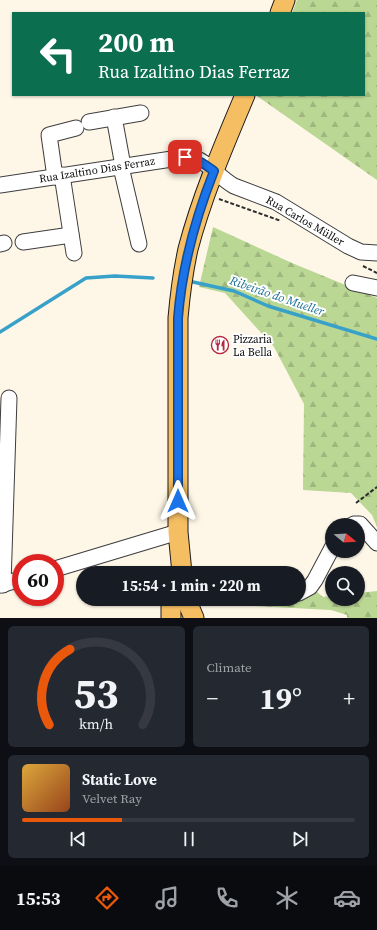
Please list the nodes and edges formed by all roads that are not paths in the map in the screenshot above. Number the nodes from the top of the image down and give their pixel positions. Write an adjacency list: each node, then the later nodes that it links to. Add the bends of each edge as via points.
1 (285, 0): 2 (main road)
2 (280, 12)
3 (245, 96): 7 (main road)
4 (141, 113): 5 (street)
5 (114, 117): 6 (street); 8 (street, via 49,135)
6 (122, 166): 7 (street, Rua Izaltino Dias Ferraz, via 185,157 194,158); 8 (street, Rua Izaltino Dias Ferraz); 12 (street)
7 (214, 171): 14 (street, Rua Carlos Müller, via 234,186 276,202 348,246 361,252); 19 (main road, via 188,250 180,296)
8 (59, 176): 9 (street, Rua Izaltino Dias Ferraz); 10 (street)
9 (0, 185)
10 (71, 235): 11 (street); 13 (street)
11 (23, 242)
12 (139, 244)
13 (74, 253)
14 (377, 253)
15 (353, 283): 16 (street)
16 (377, 288)
17 (9, 398): 26 (street)
18 (365, 530): 20 (street)
19 (178, 532): 22 (street); 23 (main road); 24 (main road)
20 (377, 543)
21 (326, 558): 27 (street, via 310,587)
22 (64, 566)
23 (172, 566)
24 (181, 566)
25 (12, 582): 26 (street)
26 (1, 585)
27 (306, 589)
28 (171, 606): 31 (main road)
29 (182, 606): 32 (main road)
30 (189, 606): 33 (main road)
31 (171, 618)
32 (182, 618)
33 (194, 618)

